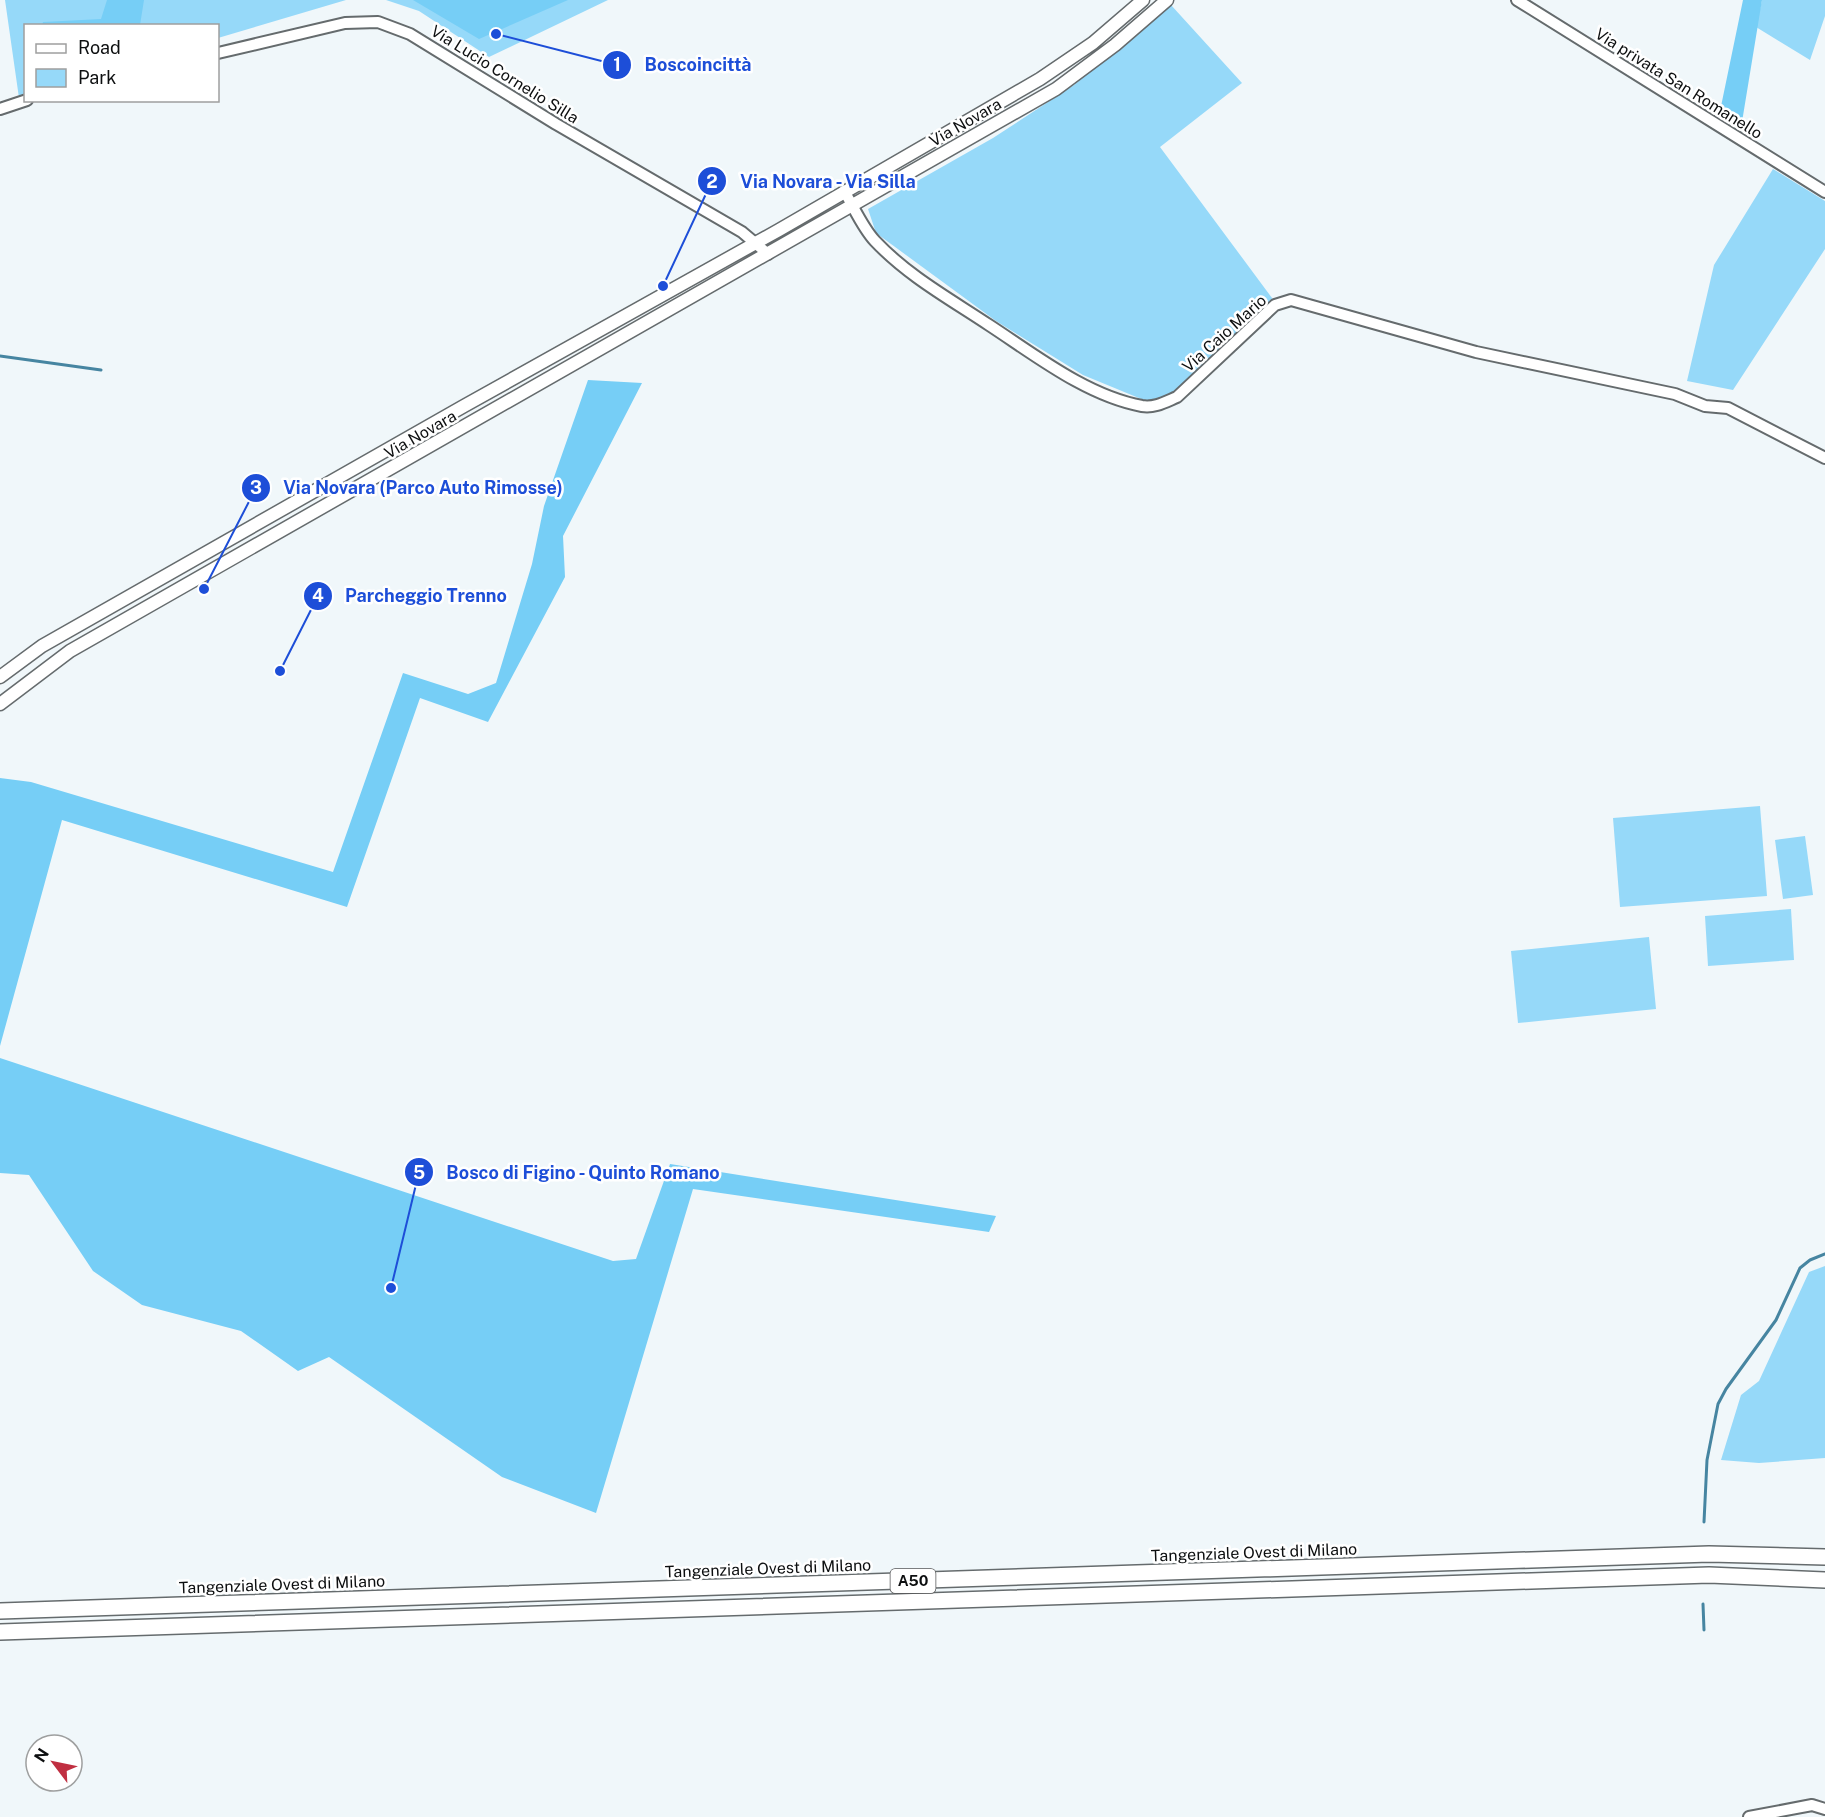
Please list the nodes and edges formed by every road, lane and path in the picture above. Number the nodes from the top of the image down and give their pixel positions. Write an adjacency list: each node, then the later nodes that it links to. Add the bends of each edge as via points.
1 (1143, 0): 7 (main road, Via Novara, via 1093,43 1040,79)
2 (1167, 0): 9 (main road, Via Novara, via 1056,89)
3 (1517, 0): 8 (street, Via privata San Romanello)
4 (219, 53): 10 (street, Via Lucio Cornelio Silla, via 345,23 378,22 418,38 742,232)
5 (24, 101): 6 (street)
6 (0, 109)
7 (844, 191): 9 (street, Via Caio Mario); 10 (main road, Via Novara)
8 (1825, 192)
9 (853, 206): 11 (main road, Via Novara); 12 (street, Via Caio Mario, via 874,240 912,274 1087,385 1122,401 1157,406 1177,397 1275,305 1292,300 1476,352 1728,408)
10 (754, 244): 11 (street); 13 (main road, Via Novara, via 42,646)
11 (768, 254): 14 (main road, Via Novara, via 70,651)
12 (1825, 458)
13 (0, 677)
14 (0, 704)
15 (1825, 1557): 17 (highway, Tangenziale Ovest di Milano / A50, via 1709,1554)
16 (1825, 1580): 18 (highway, A50, via 1708,1575)
17 (0, 1611)
18 (0, 1632)
19 (1825, 1809): 20 (street, via 1812,1805)
20 (1749, 1817)

